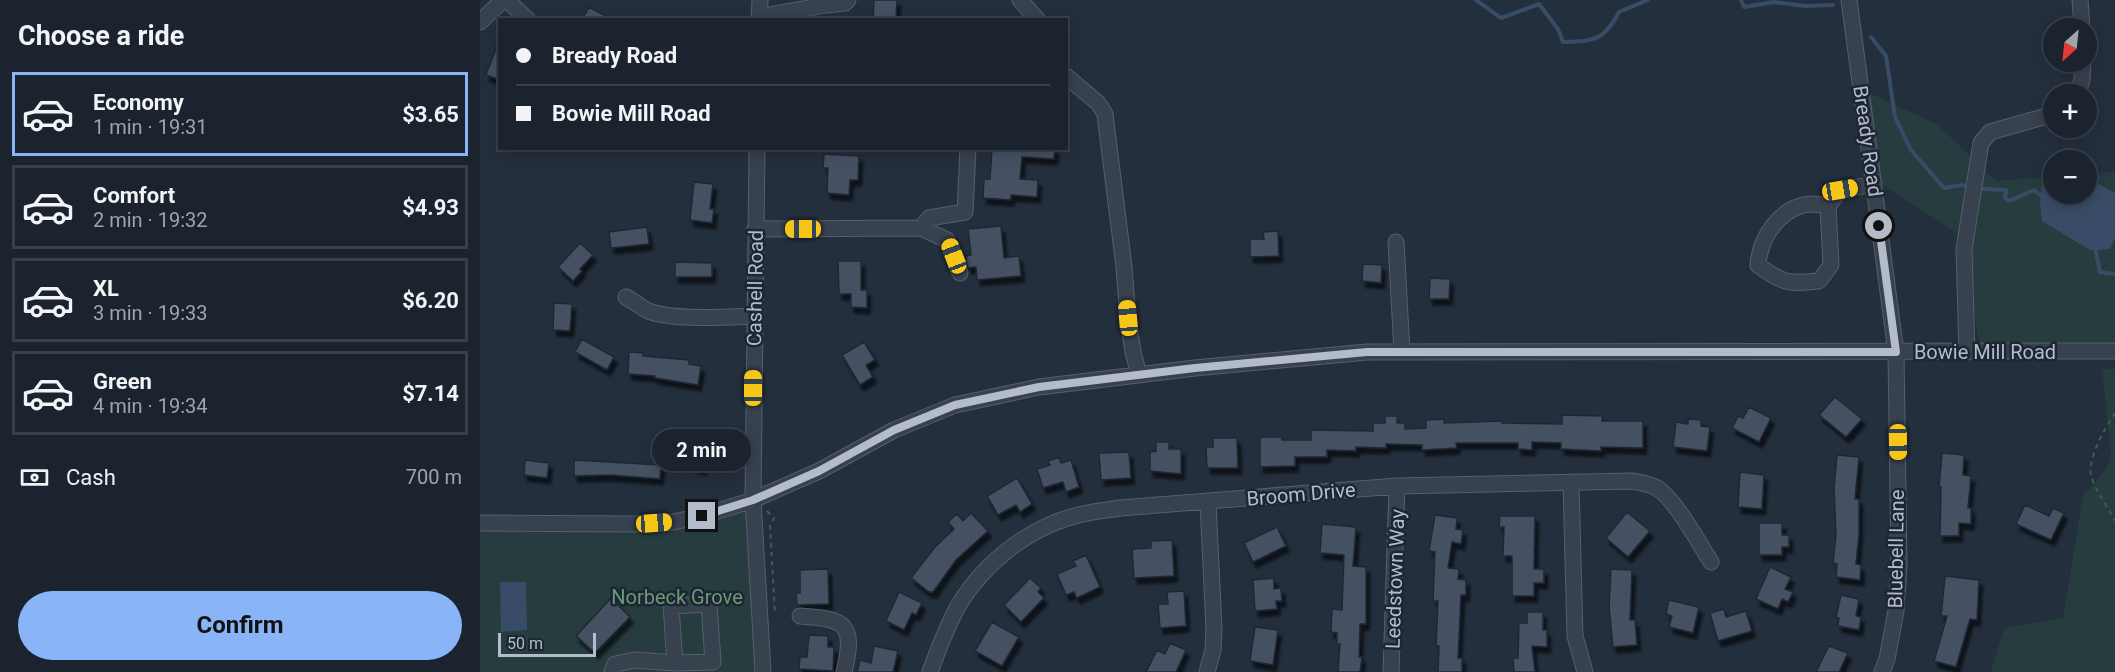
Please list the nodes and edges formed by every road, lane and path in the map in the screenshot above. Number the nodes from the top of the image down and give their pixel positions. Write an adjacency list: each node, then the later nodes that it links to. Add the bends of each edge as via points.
1 (505, 0): 7 (street); 11 (street)
2 (760, 0): 8 (street)
3 (848, 0): 8 (street)
4 (1020, 0): 9 (street)
5 (1849, 0): 16 (street, Bready Road)
6 (2080, 0): 10 (street)
7 (526, 18)
8 (759, 18)
9 (1036, 18)
10 (2081, 18)
11 (480, 22)
12 (1068, 78): 28 (street, via 1105,114 1128,318)
13 (2043, 117): 27 (street, via 1990,132 1981,143 1964,249)
14 (757, 150): 19 (street, Cashell Road)
15 (968, 150): 18 (street, via 965,212 929,218)
16 (1874, 184): 17 (street, via 1840,190); 26 (street, Bready Road)
17 (1828, 206): 17 (street, via 1809,204 1791,210 1770,228 1758,265 1774,278 1792,284 1819,281 1832,265)
18 (921, 228): 19 (street); 21 (street, via 947,240)
19 (755, 229): 23 (street, Cashell Road)
20 (1396, 242): 25 (street)
21 (960, 273)
22 (627, 297): 23 (street, via 648,311 672,315)
23 (754, 316): 32 (street, Cashell Road)
24 (2115, 351): 27 (street, Bowie Mill Road)
25 (1402, 352): 26 (street, Bowie Mill Road); 28 (street, Bowie Mill Road, via 1367,352)
26 (1896, 352): 27 (street, Bowie Mill Road); 47 (street, Bluebell Lane, via 1899,565 1894,623)
27 (1967, 352)
28 (1139, 375): 32 (street, Bowie Mill Road, via 1039,387 955,405 894,430 819,471)
29 (2115, 413): 34 (path, via 2090,467 2091,477)
30 (1571, 482): 31 (street, Broom Drive); 36 (street, Broom Drive, via 1633,482 1657,488); 46 (street, via 1575,636)
31 (1397, 486): 33 (street, Broom Drive); 45 (street, Leedstown Way)
32 (753, 500): 35 (street, Bowie Mill Road, via 673,522); 40 (street, Cashell Road)
33 (1208, 502): 43 (street, Broom Drive, via 1082,514 1052,524 1019,542 974,584 958,607); 44 (street, via 1214,629)
34 (2115, 520)
35 (480, 523)
36 (1711, 562)
37 (800, 616): 42 (street, via 831,618 841,623 848,646)
38 (675, 663): 38 (street, via 713,662 709,604 671,606); 39 (street)
39 (627, 666): 41 (street, via 615,664)
40 (761, 669)
41 (612, 672)
42 (844, 672)
43 (930, 672)
44 (1208, 672)
45 (1392, 672)
46 (1585, 672)
47 (1882, 672)

